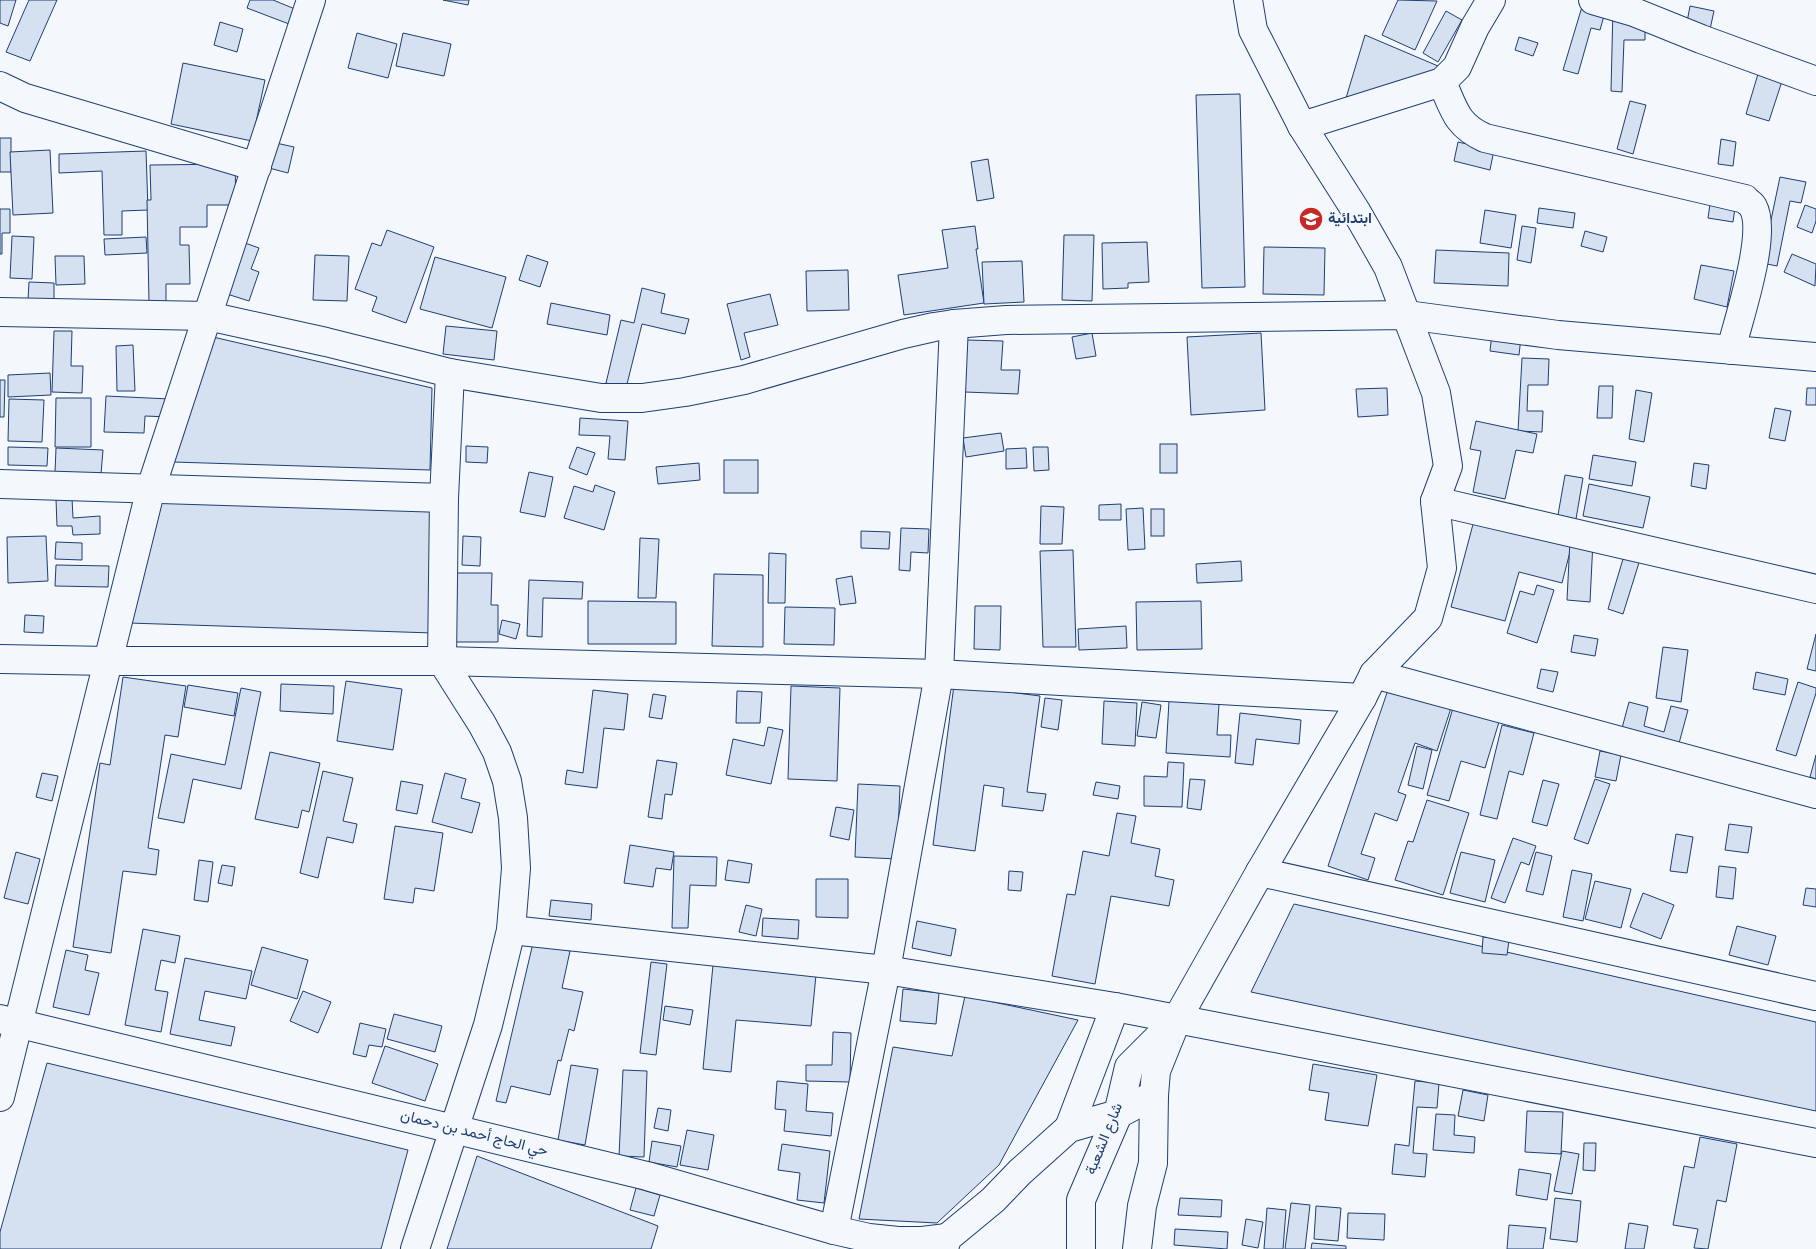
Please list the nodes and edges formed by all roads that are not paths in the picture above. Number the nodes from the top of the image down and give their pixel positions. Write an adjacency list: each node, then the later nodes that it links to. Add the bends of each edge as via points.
1 (312, 0): 10 (street)
2 (1248, 0): 9 (street, via 1253,30)
3 (1491, 0): 6 (street, via 1458,67)
4 (1593, 0): 5 (street, via 1634,12)
5 (1816, 81)
6 (1442, 82): 9 (street); 15 (street, via 1457,117 1484,138 1745,199 1753,206 1757,229 1756,253)
7 (0, 86): 8 (street)
8 (13, 98): 10 (street)
9 (1302, 126): 12 (street, via 1388,267)
10 (256, 167): 13 (street)
11 (0, 312): 13 (street)
12 (1407, 315): 14 (street, via 1103,318); 15 (street, via 1558,336); 21 (street, via 1436,393 1448,466)
13 (208, 316): 17 (street); 19 (street)
14 (954, 324): 17 (street, via 903,334 744,380 642,398 600,398); 26 (street)
15 (1730, 350): 16 (street)
16 (1816, 356)
17 (450, 373): 20 (street)
18 (0, 484): 19 (street)
19 (151, 488): 20 (street); 24 (street)
20 (444, 498): 25 (street)
21 (1435, 501): 22 (street); 27 (street, via 1442,568 1428,618)
22 (1816, 589)
23 (0, 660): 24 (street)
24 (109, 661): 25 (street); 36 (street)
25 (442, 661): 26 (street); 31 (street, via 482,724 507,781 516,868)
26 (939, 674): 28 (street); 32 (street)
27 (1374, 674): 28 (street); 29 (street)
28 (1362, 698): 30 (street)
29 (1816, 794)
30 (1260, 872): 33 (street); 35 (street)
31 (511, 930): 32 (street); 41 (street, via 488,1025)
32 (886, 970): 34 (street); 43 (street)
33 (1816, 996)
34 (1115, 1007): 35 (street); 40 (street)
35 (1177, 1019): 37 (street, via 1156,1072); 39 (street, شارع الشعبة, via 1129,1067); 42 (street)
36 (8, 1021): 38 (street); 41 (street, حي الحاج أحمد بن دحمان)
37 (1154, 1095): 39 (street); 47 (street, via 1153,1162)
38 (0, 1097)
39 (1118, 1114): 40 (street); 46 (street, شارع الشعبة, via 1081,1200)
40 (1069, 1128): 44 (street)
41 (455, 1129): 43 (street, حي الحاج أحمد بن دحمان, via 646,1176); 45 (street)
42 (1816, 1143)
43 (834, 1230): 44 (street, حي الحاج أحمد بن دحمان, via 869,1238)
44 (946, 1244)
45 (415, 1249)
46 (1080, 1249)
47 (1136, 1249)

